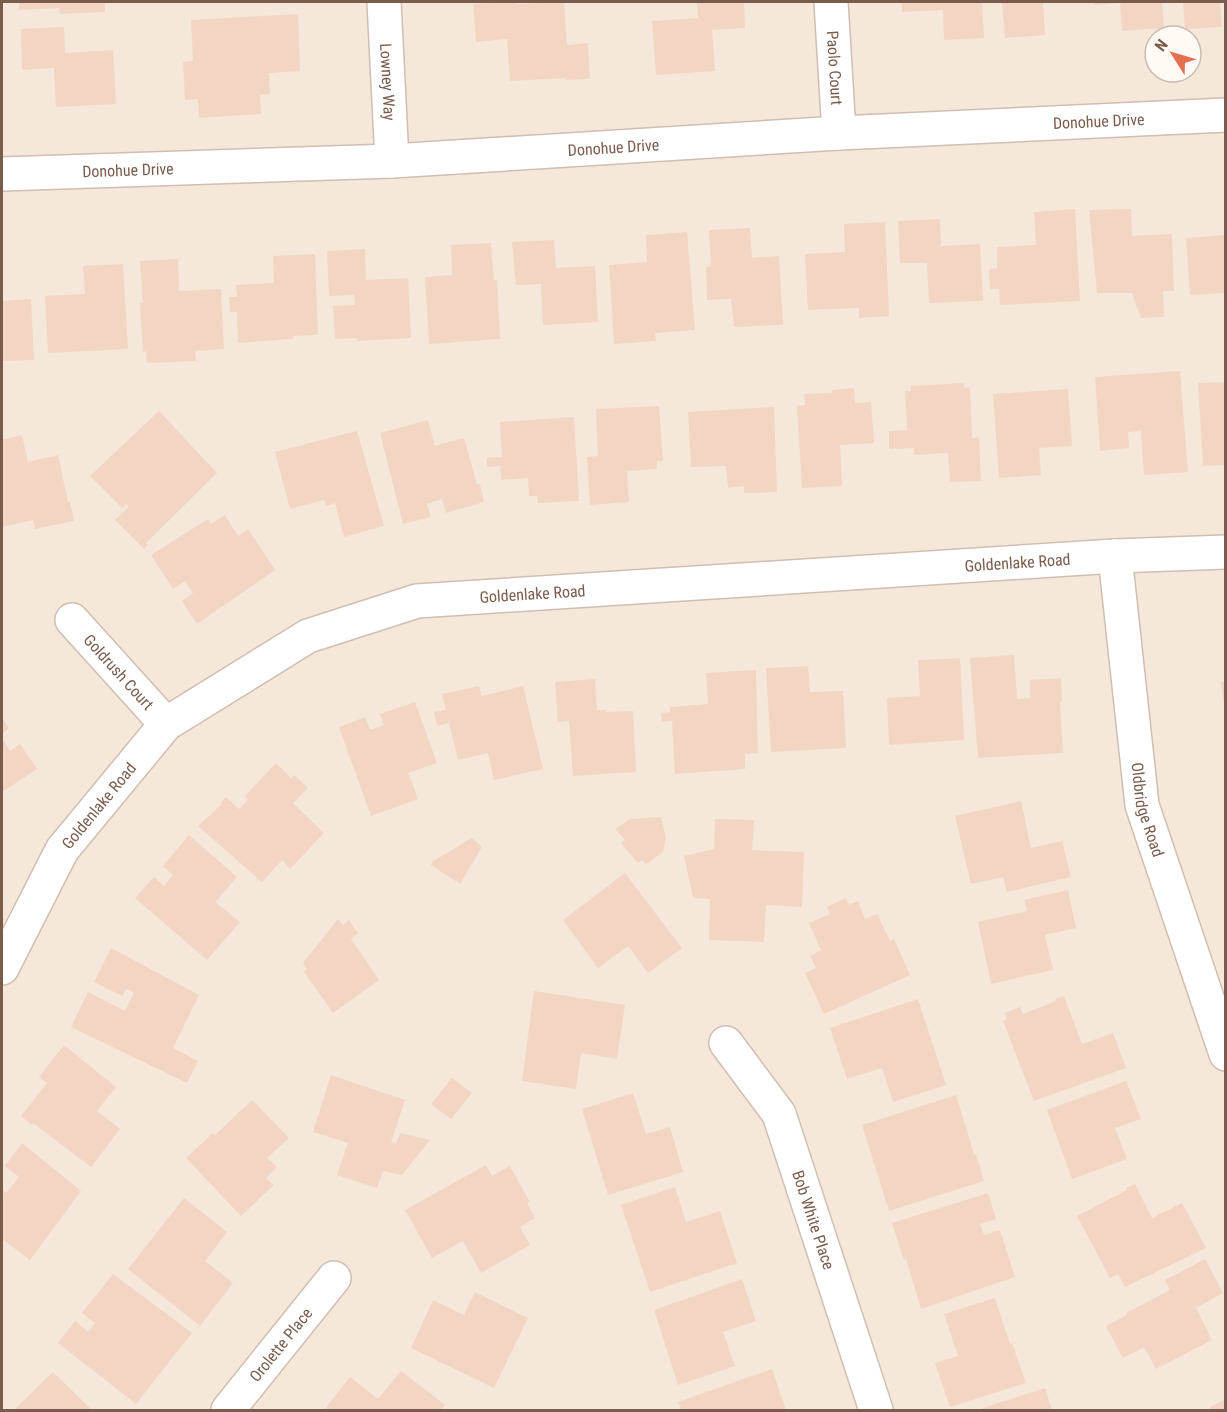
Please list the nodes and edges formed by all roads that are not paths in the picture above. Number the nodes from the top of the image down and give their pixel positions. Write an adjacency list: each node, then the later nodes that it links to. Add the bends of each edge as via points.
1 (384, 2): 5 (street, Lowney Way)
2 (831, 2): 4 (street, Paolo Court)
3 (1226, 115): 4 (street, Donohue Drive)
4 (839, 133): 5 (street, Donohue Drive)
5 (392, 161): 6 (street, Donohue Drive)
6 (2, 174)
7 (1226, 552): 8 (street, Goldenlake Road)
8 (1115, 556): 10 (street, Goldenlake Road, via 417,601 308,636); 13 (street, Oldbridge Road, via 1142,805)
9 (72, 620): 10 (street, Goldrush Court)
10 (166, 724): 11 (street, Goldenlake Road, via 62,850)
11 (2, 968)
12 (726, 1043): 16 (street, Bob White Place, via 779,1114)
13 (1226, 1054)
14 (334, 1278): 15 (street, Orolette Place)
15 (228, 1410)
16 (876, 1410)

